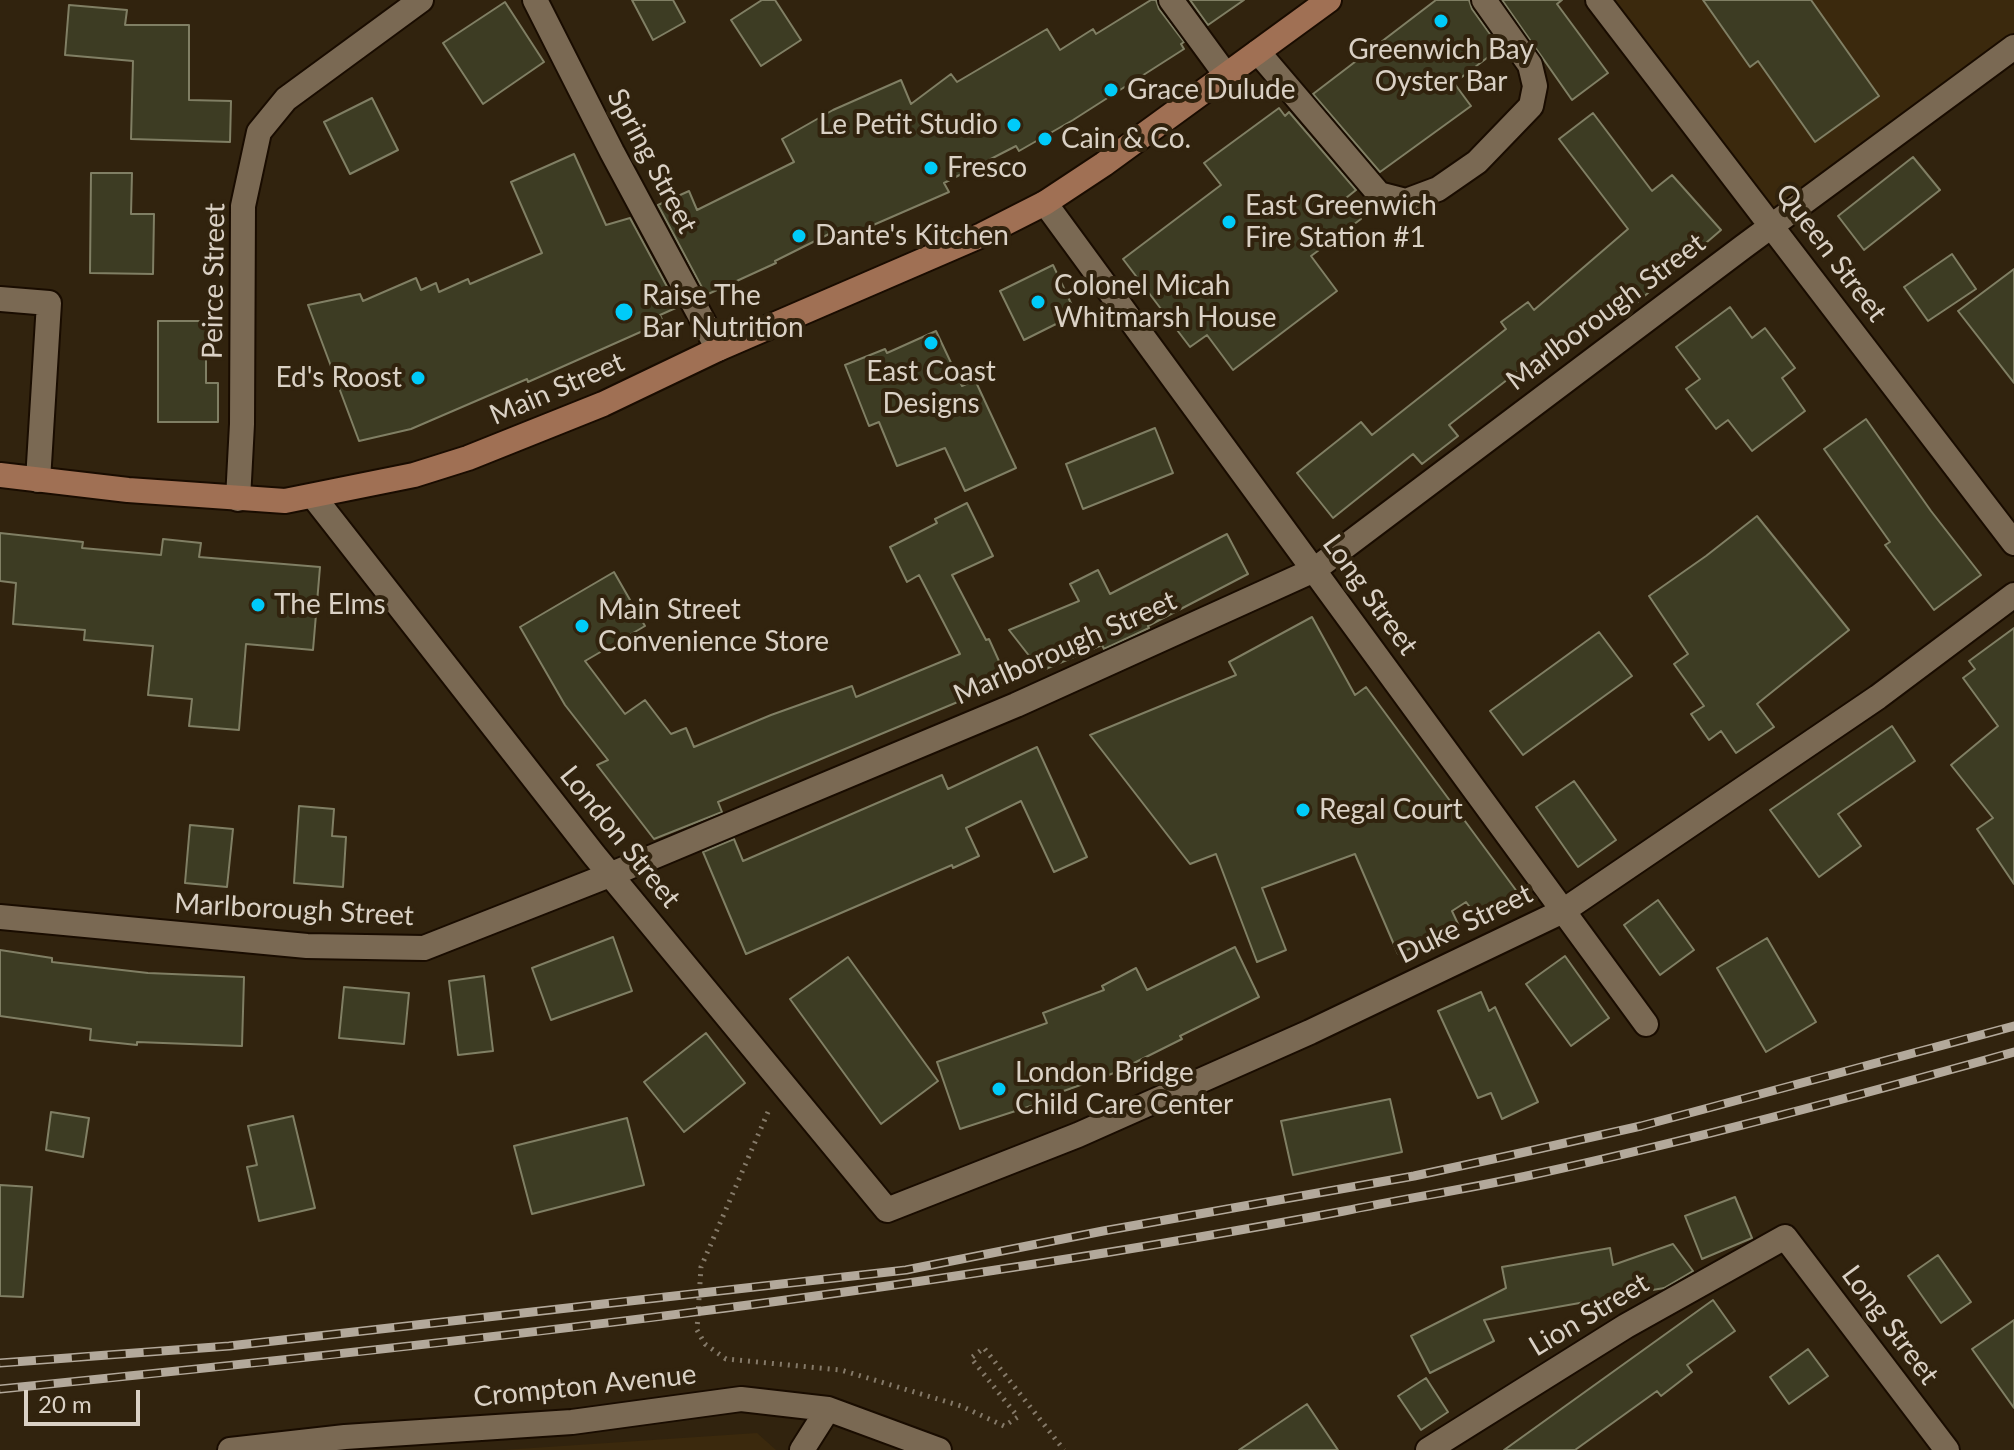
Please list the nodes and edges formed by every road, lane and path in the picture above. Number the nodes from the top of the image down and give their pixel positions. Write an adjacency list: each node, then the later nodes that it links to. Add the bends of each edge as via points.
1 (421, 0): 17 (street, Peirce Street, via 286,99 259,132 243,206)
2 (535, 0): 13 (street, Spring Street)
3 (1171, 0): 9 (street)
4 (1329, 0): 8 (main road, Main Street)
5 (1484, 0): 8 (street, via 1530,65 1535,86 1531,106 1477,162 1438,189 1406,201 1379,194)
6 (1598, 0): 11 (street, Queen Street)
7 (2014, 47): 11 (street, Marlborough Street)
8 (1258, 52): 9 (main road, Main Street)
9 (1226, 75): 10 (main road, Main Street)
10 (1045, 203): 13 (main road, Main Street); 19 (street, Long Street)
11 (1772, 225): 18 (street, Queen Street); 19 (street, Marlborough Street)
12 (0, 299): 15 (street, via 49,303)
13 (718, 349): 16 (main road, Main Street, via 603,404 468,458)
14 (0, 475): 15 (main road, Main Street)
15 (38, 480): 17 (main road, Main Street)
16 (313, 496): 17 (main road, Main Street); 21 (street, London Street)
17 (238, 499)
18 (2014, 543)
19 (1314, 570): 21 (street, Marlborough Street, via 1016,705); 22 (street, Long Street)
20 (2014, 595): 22 (street, Duke Street, via 1878,697)
21 (612, 874): 23 (street, Marlborough Street, via 424,948 307,946); 25 (street, London Street)
22 (1563, 911): 24 (street, Long Street); 26 (street, Duke Street, via 1122,1116)
23 (0, 917)
24 (1646, 1024)
25 (781, 1082): 26 (street, London Street); 33 (path, via 701,1267 697,1330 705,1344 726,1359 841,1370 961,1406 1004,1426 1018,1417 971,1358 984,1348)
26 (887, 1210)
27 (1785, 1237): 29 (street, Lion Street, via 1626,1326); 35 (street, Long Street)
28 (828, 1409): 30 (street, Crompton Avenue, via 741,1399 572,1422); 31 (street); 32 (street, Crompton Avenue)
29 (1466, 1441): 34 (street, Lion Street)
30 (230, 1450)
31 (802, 1450)
32 (939, 1450)
33 (1064, 1450)
34 (1428, 1450)
35 (1947, 1450)

